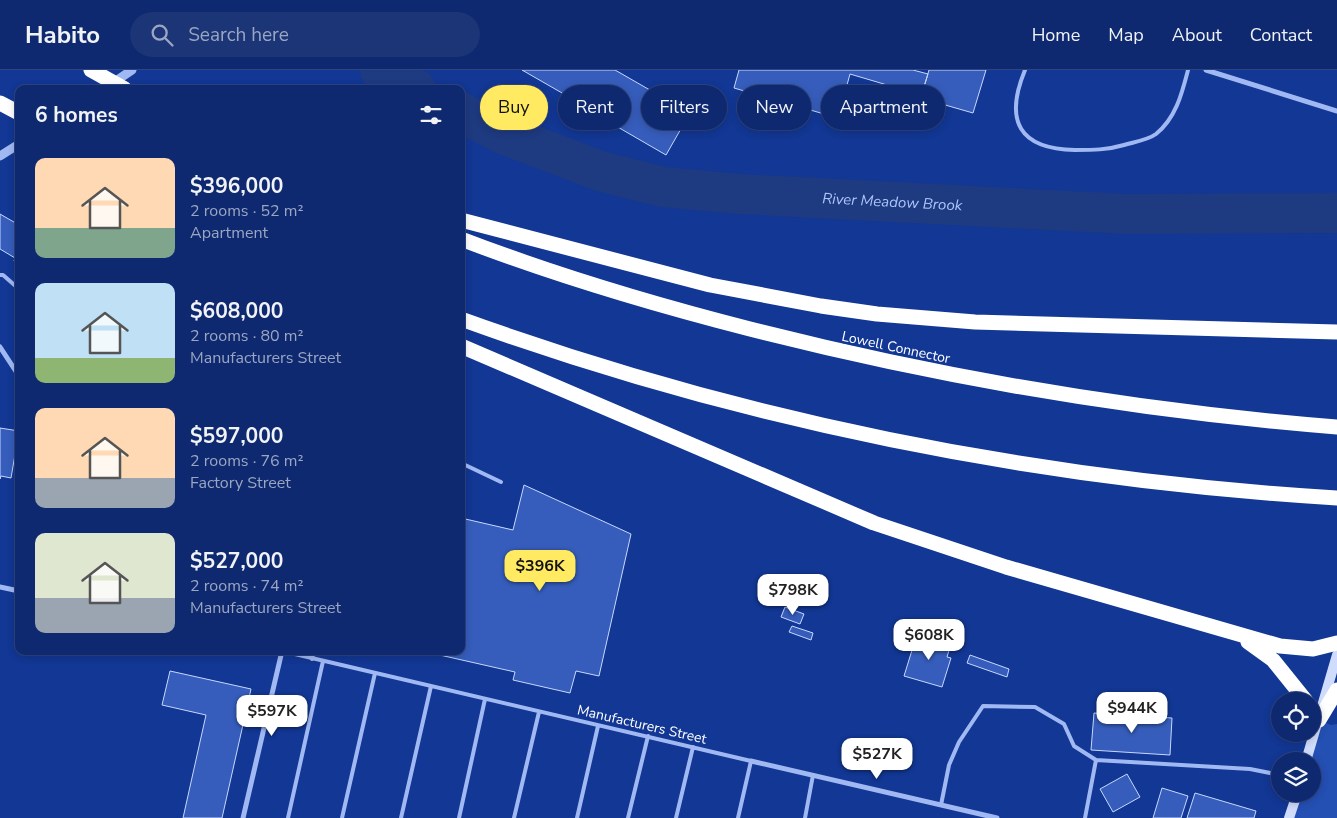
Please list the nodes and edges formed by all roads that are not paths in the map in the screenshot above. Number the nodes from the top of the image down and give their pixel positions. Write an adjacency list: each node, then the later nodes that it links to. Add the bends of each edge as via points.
1 (91, 70): 7 (highway, bridge)
2 (132, 70): 6 (street)
3 (1024, 70): 4 (lane, via 1018,85 1015,112 1020,128 1030,140 1058,149 1105,150 1156,135 1182,96)
4 (1188, 70)
5 (1206, 70): 10 (street)
6 (110, 85)
7 (118, 85)
8 (0, 103): 9 (highway)
9 (15, 111)
10 (1337, 111)
11 (15, 147): 12 (street)
12 (0, 156)
13 (465, 221): 18 (highway, via 710,286 877,314 975,322)
14 (465, 240): 22 (highway, Lowell Connector, via 641,300 855,356 1077,398 1228,418)
15 (0, 275): 16 (lane)
16 (15, 286)
17 (465, 320): 25 (highway, via 638,377 865,435 1025,465 1137,481)
18 (1337, 332)
19 (465, 348): 28 (highway, via 874,523 1006,567)
20 (1, 350): 21 (street)
21 (15, 370)
22 (1337, 427)
23 (465, 465): 24 (lane)
24 (501, 482)
25 (1337, 498)
26 (0, 586): 27 (street)
27 (15, 589)
28 (1232, 632): 29 (highway, via 1302,649); 39 (highway, via 1273,660)
29 (1337, 643)
30 (281, 655): 54 (street)
31 (297, 655): 34 (lane, Manufacturers Street)
32 (313, 655): 34 (lane)
33 (1337, 655): 41 (main road)
34 (312, 659): 35 (lane, Manufacturers Street)
35 (323, 661): 36 (lane, Manufacturers Street); 55 (lane)
36 (375, 673): 37 (lane, Manufacturers Street); 56 (lane)
37 (431, 686): 40 (lane, Manufacturers Street); 57 (lane)
38 (1337, 690): 42 (highway)
39 (1299, 692)
40 (485, 699): 43 (lane, Manufacturers Street); 58 (lane)
41 (1321, 701)
42 (1321, 709)
43 (539, 712): 44 (lane, Manufacturers Street); 59 (lane)
44 (598, 726): 45 (lane, Manufacturers Street); 60 (lane)
45 (648, 736): 46 (lane, Manufacturers Street); 61 (lane)
46 (692, 747): 48 (lane, Manufacturers Street); 62 (lane)
47 (1096, 760): 49 (lane, via 1250,769); 52 (lane, via 1074,746 1064,724 1035,707 983,706 949,765); 66 (lane)
48 (752, 761): 50 (street, Manufacturers Street); 63 (lane)
49 (1271, 773)
50 (813, 775): 52 (street, Manufacturers Street); 64 (lane)
51 (1294, 802): 67 (main road)
52 (941, 805): 53 (street, Manufacturers Street)
53 (974, 815): 65 (street, Manufacturers Street)
54 (243, 818)
55 (288, 818)
56 (342, 818)
57 (401, 818)
58 (459, 818)
59 (514, 818)
60 (577, 818)
61 (628, 818)
62 (676, 818)
63 (738, 818)
64 (805, 818)
65 (997, 818)
66 (1085, 818)
67 (1289, 818)

